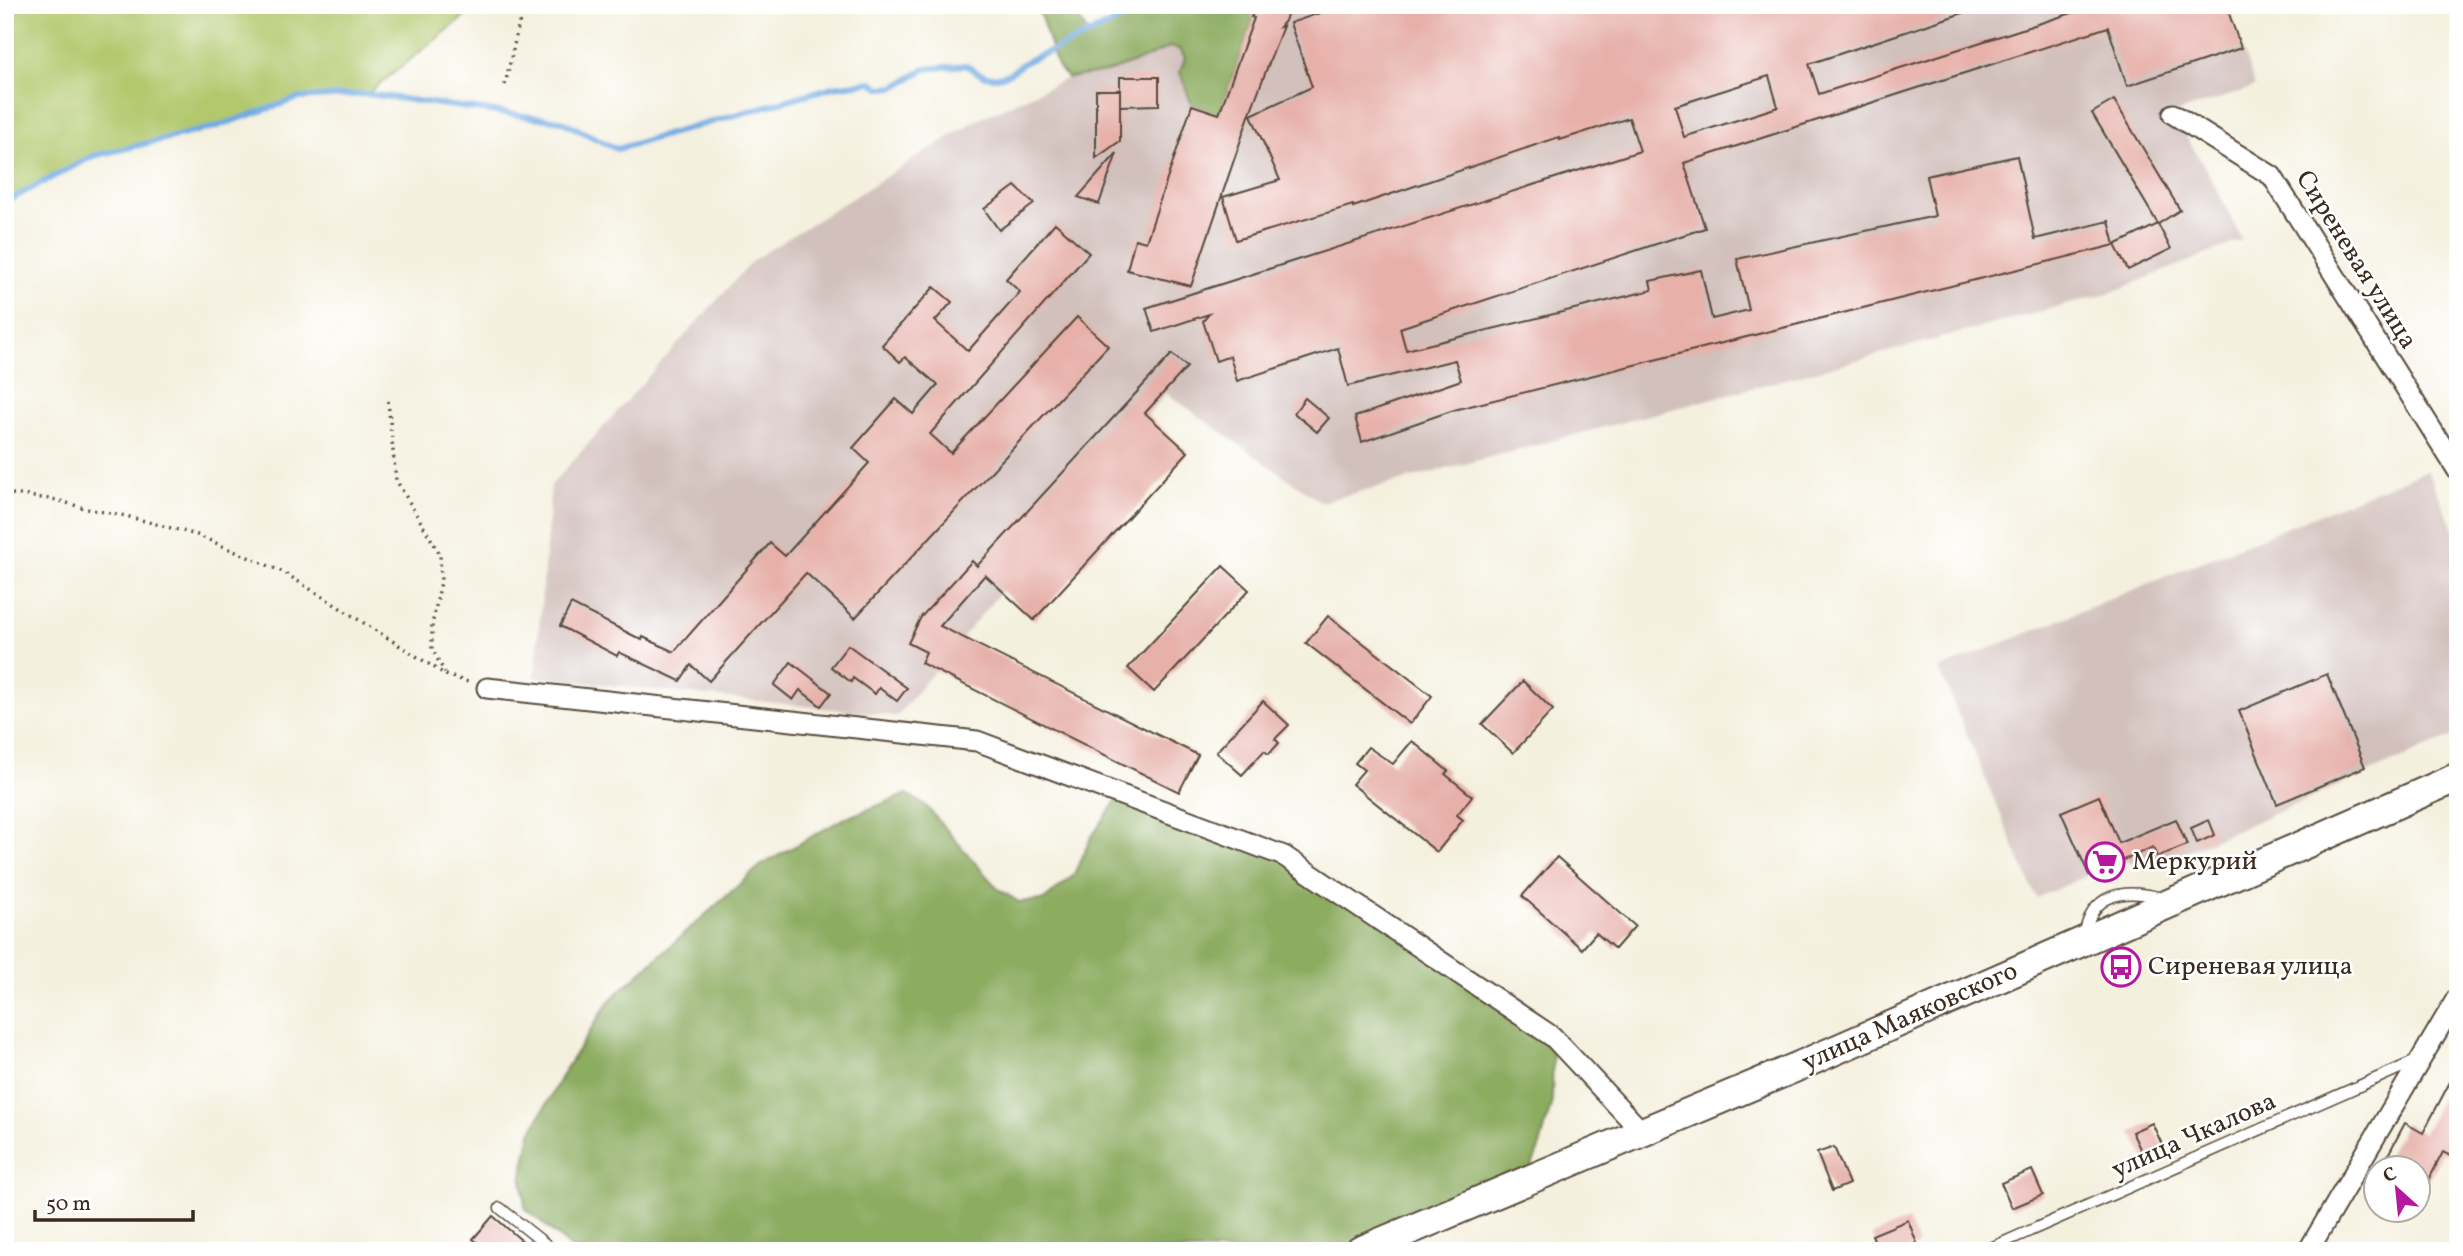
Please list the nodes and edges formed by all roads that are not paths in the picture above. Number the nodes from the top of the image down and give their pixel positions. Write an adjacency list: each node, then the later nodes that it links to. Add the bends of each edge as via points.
1 (2173, 114): 2 (street, Сиреневая улица, via 2272,176)
2 (2458, 471)
3 (487, 688): 7 (street, via 977,741 1284,856 1553,1037)
4 (2458, 777): 7 (street, улица Маяковского)
5 (2458, 996): 6 (street)
6 (2420, 1059): 11 (lane, улица Чкалова); 12 (street)
7 (1642, 1132): 10 (street, улица Маяковского)
8 (500, 1208): 9 (lane)
9 (554, 1251)
10 (1360, 1251)
11 (1984, 1251)
12 (2308, 1251)

